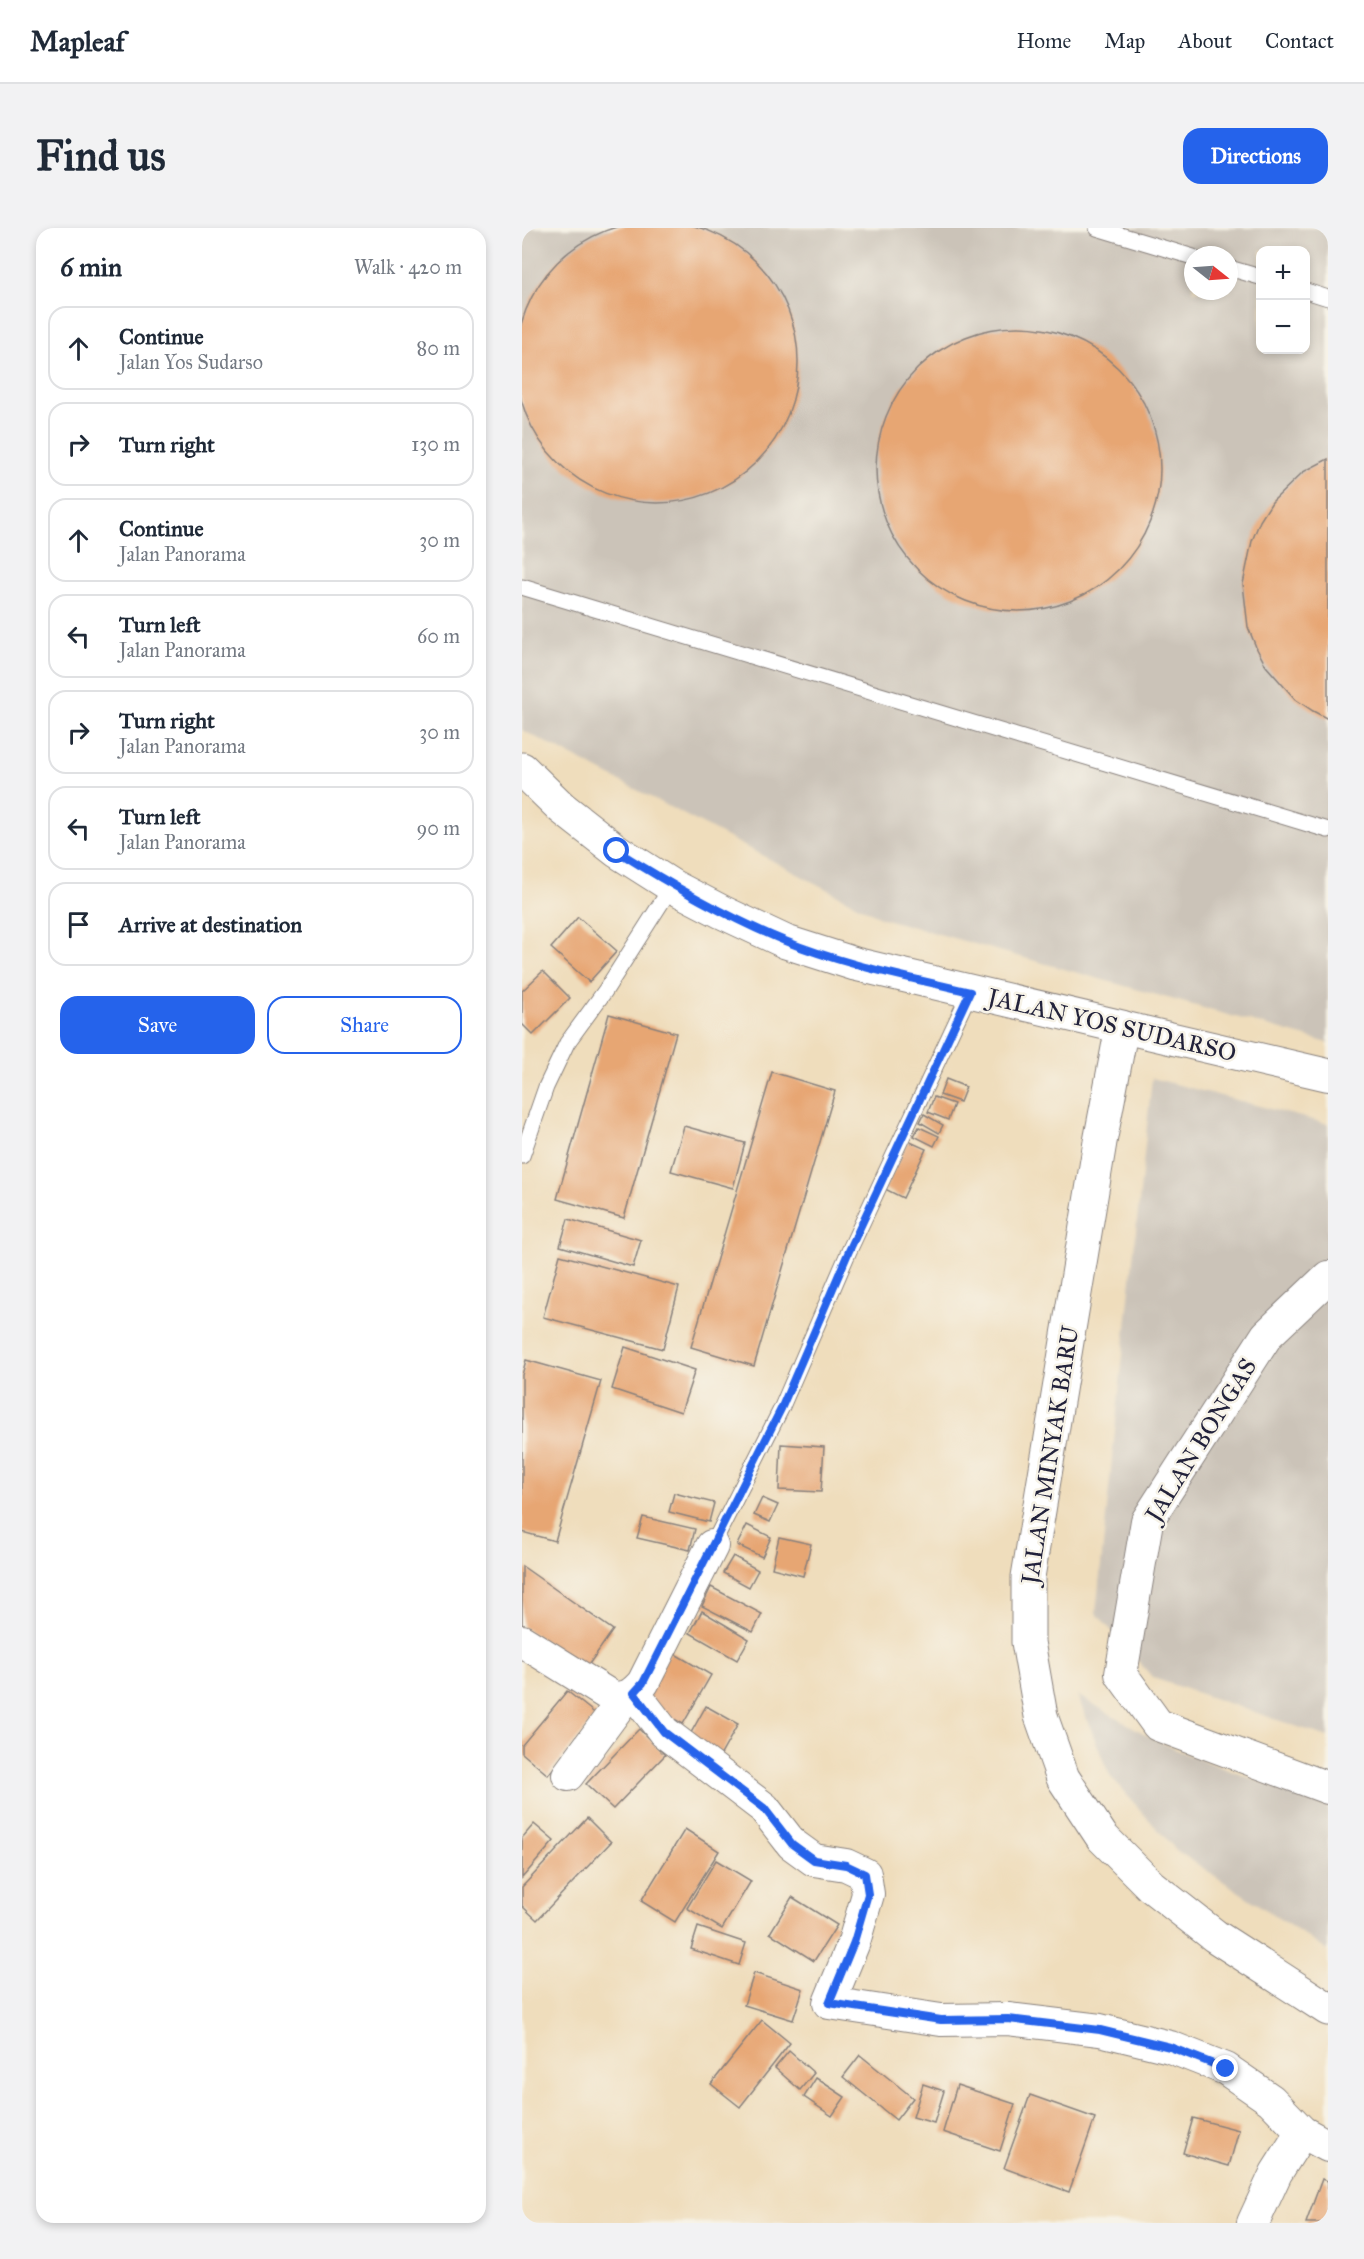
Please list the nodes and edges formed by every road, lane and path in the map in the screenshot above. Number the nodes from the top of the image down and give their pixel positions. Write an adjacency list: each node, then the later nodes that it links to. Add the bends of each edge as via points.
1 (1097, 228): 2 (lane)
2 (1184, 254)
3 (1238, 271): 4 (lane)
4 (1256, 276)
5 (1310, 293): 6 (lane)
6 (1328, 298)
7 (522, 587): 9 (lane)
8 (522, 769): 10 (main road, JALAN YOS SUDARSO, via 562,808 608,844)
9 (1328, 830)
10 (672, 886): 11 (main road, JALAN YOS SUDARSO, via 786,942 855,964); 14 (lane, via 567,1043 546,1087)
11 (970, 992): 12 (main road, JALAN YOS SUDARSO); 16 (lane, via 849,1251 781,1409)
12 (1122, 1027): 13 (street, JALAN YOS SUDARSO); 21 (main road, JALAN MINYAK BARU, via 1028,1577 1028,1642 1041,1716 1063,1778 1102,1837 1151,1886 1215,1936)
13 (1328, 1075)
14 (522, 1156)
15 (1328, 1277): 20 (street, JALAN BONGAS, via 1267,1335 1147,1521 1121,1674 1158,1725)
16 (712, 1546): 18 (street, via 643,1683)
17 (522, 1641): 18 (street, via 612,1697)
18 (629, 1696): 19 (street); 22 (street, via 664,1732 764,1808 792,1844 814,1860 846,1865 865,1874 868,1894 829,2003 941,2020 1008,2019 1100,2030 1170,2047 1226,2069 1271,2100)
19 (568, 1775)
20 (1328, 1788)
21 (1328, 2009)
22 (1315, 2139): 23 (street, via 1276,2173)
23 (1253, 2223)

